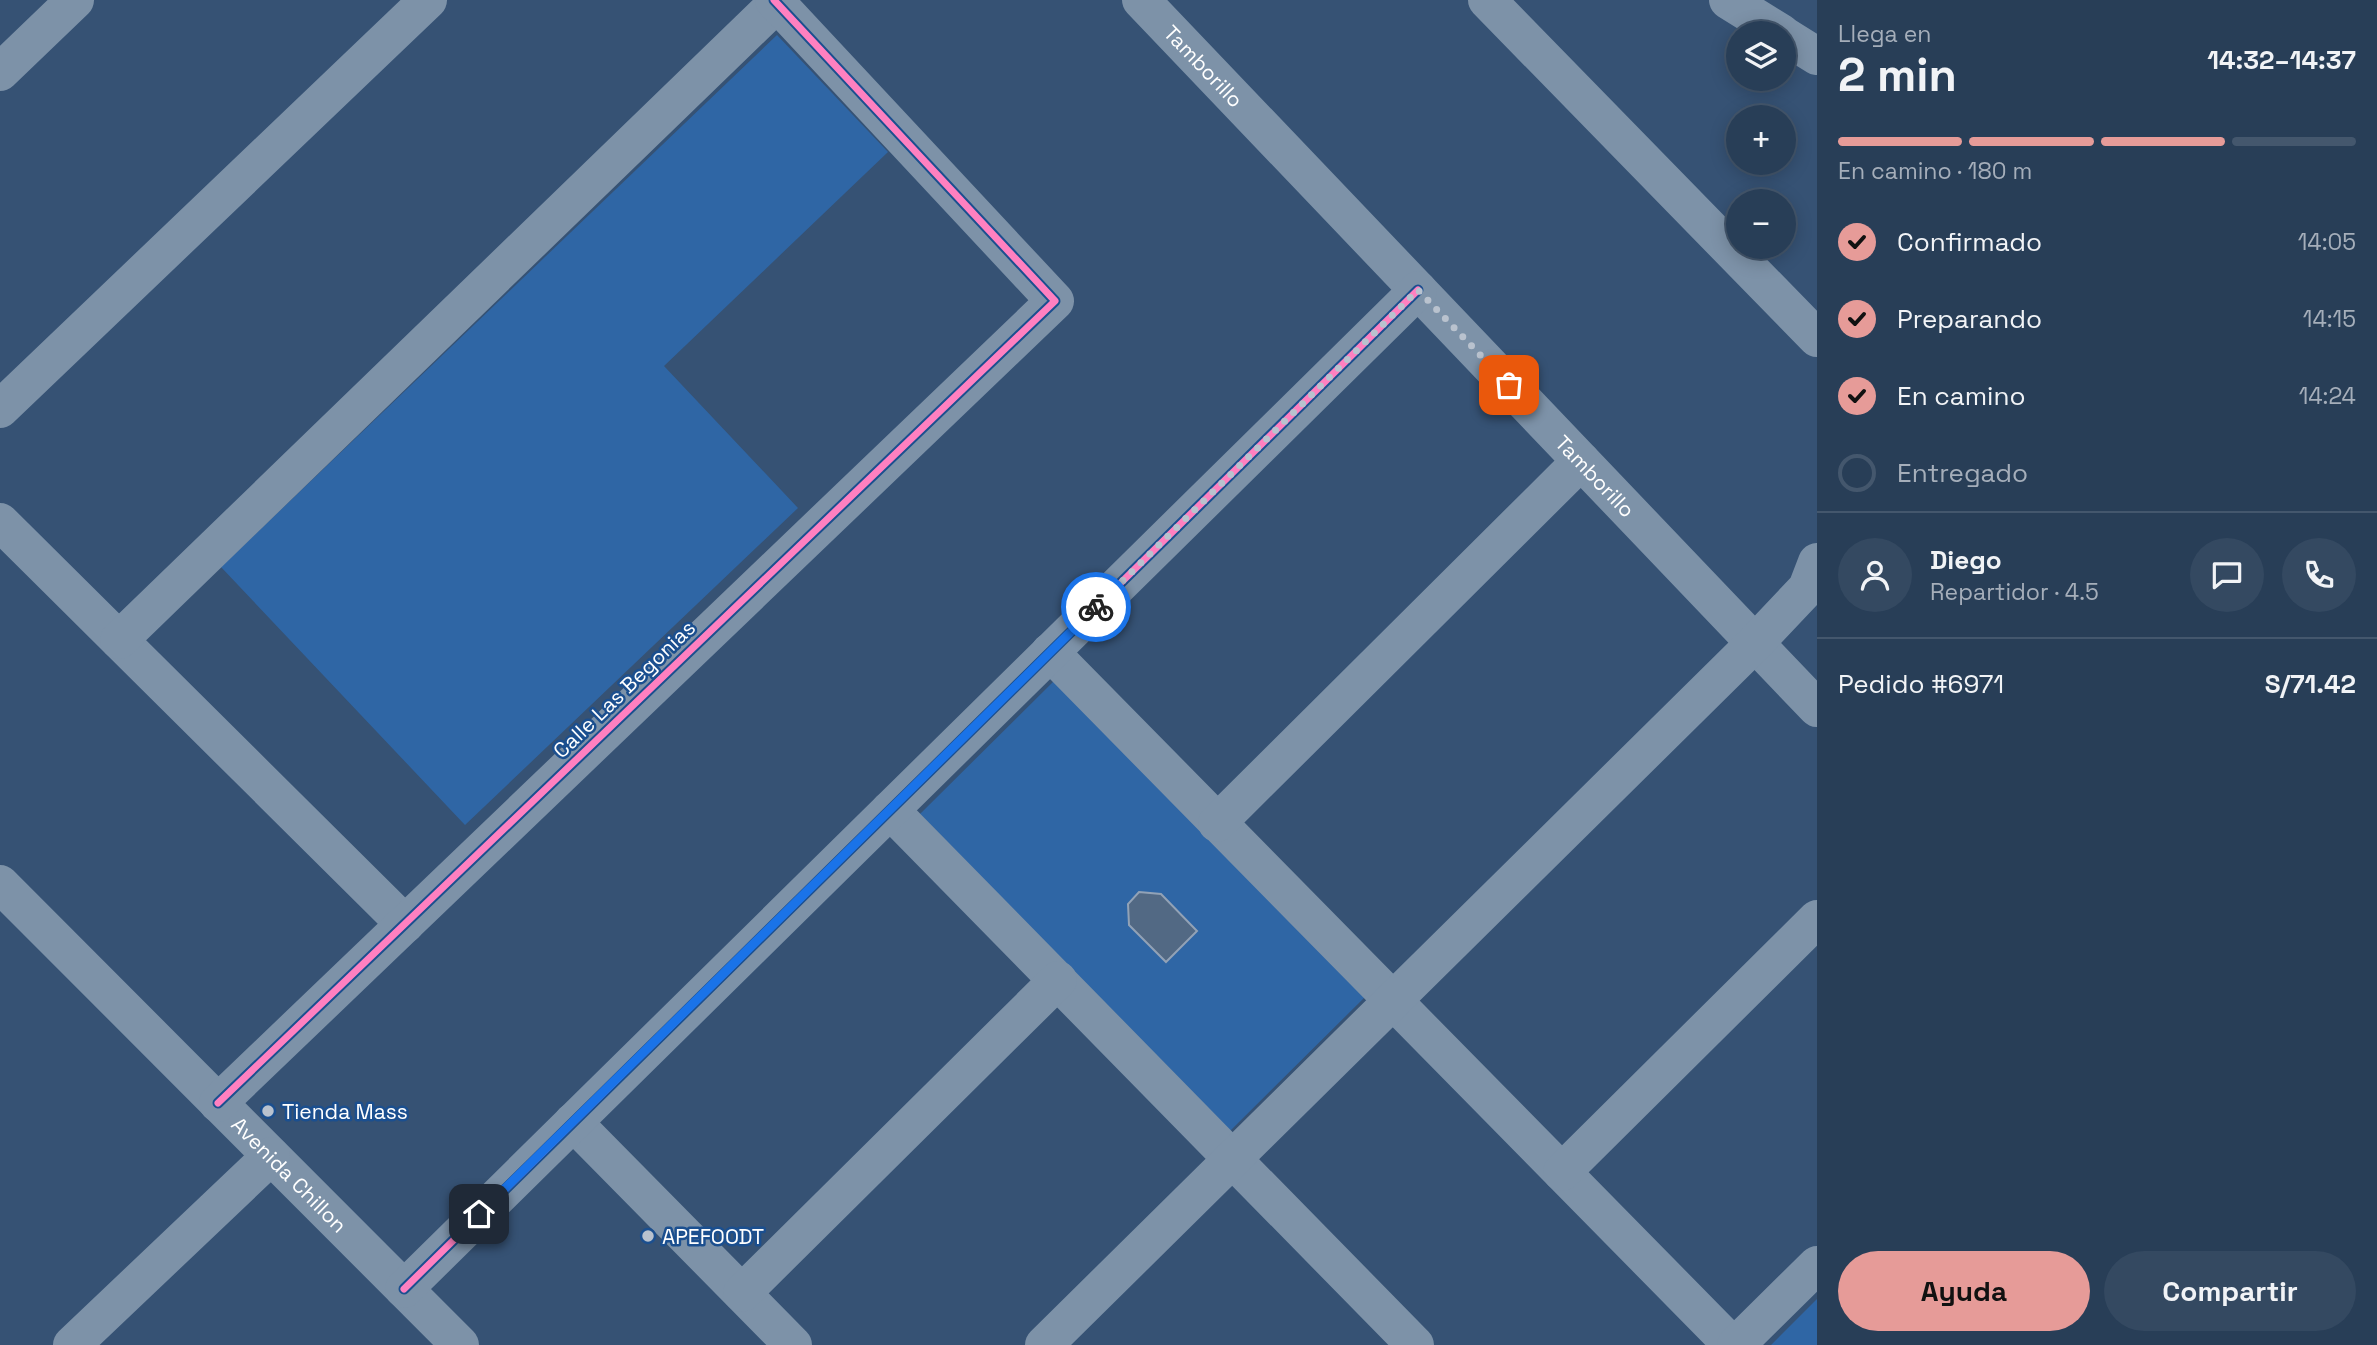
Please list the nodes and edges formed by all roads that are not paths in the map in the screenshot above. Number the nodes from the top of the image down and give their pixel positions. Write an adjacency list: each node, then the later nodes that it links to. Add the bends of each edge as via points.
1 (75, 0): 10 (street)
2 (428, 0): 13 (street)
3 (1141, 0): 11 (street, Tamborillo)
4 (1487, 0): 12 (street)
5 (1728, 0): 7 (street)
6 (775, 1): 17 (street); 25 (street, Calle Las Begonias, via 1055,301)
7 (1761, 21)
8 (1796, 43): 9 (street)
9 (1817, 56)
10 (0, 72)
11 (1418, 290): 14 (street, Tamborillo); 19 (street)
12 (1817, 338)
13 (0, 408)
14 (1581, 461): 18 (street, Tamborillo); 22 (street)
15 (0, 522): 17 (street)
16 (1817, 562): 18 (street, via 1807,588)
17 (119, 640): 25 (street)
18 (1755, 643): 20 (street, Tamborillo); 27 (street)
19 (1050, 653): 21 (street); 22 (street)
20 (1817, 708)
21 (890, 810): 26 (street); 29 (street)
22 (1217, 822): 27 (street)
23 (0, 884): 28 (street, Avenida Chillon)
24 (1817, 919): 32 (street)
25 (405, 924): 28 (street, Calle Las Begonias)
26 (1058, 980): 31 (street); 35 (street)
27 (1393, 1001): 31 (street); 32 (street)
28 (218, 1103): 30 (street, Avenida Chillon)
29 (573, 1122): 34 (street); 35 (street)
30 (271, 1156): 34 (street, Avenida Chillon); 37 (street)
31 (1233, 1159): 36 (street); 40 (street)
32 (1562, 1172): 41 (street)
33 (1817, 1265): 41 (street)
34 (404, 1289): 38 (street, Avenida Chillon)
35 (742, 1293): 39 (street)
36 (1401, 1340)
37 (72, 1345)
38 (460, 1345)
39 (793, 1345)
40 (1044, 1345)
41 (1734, 1345)

